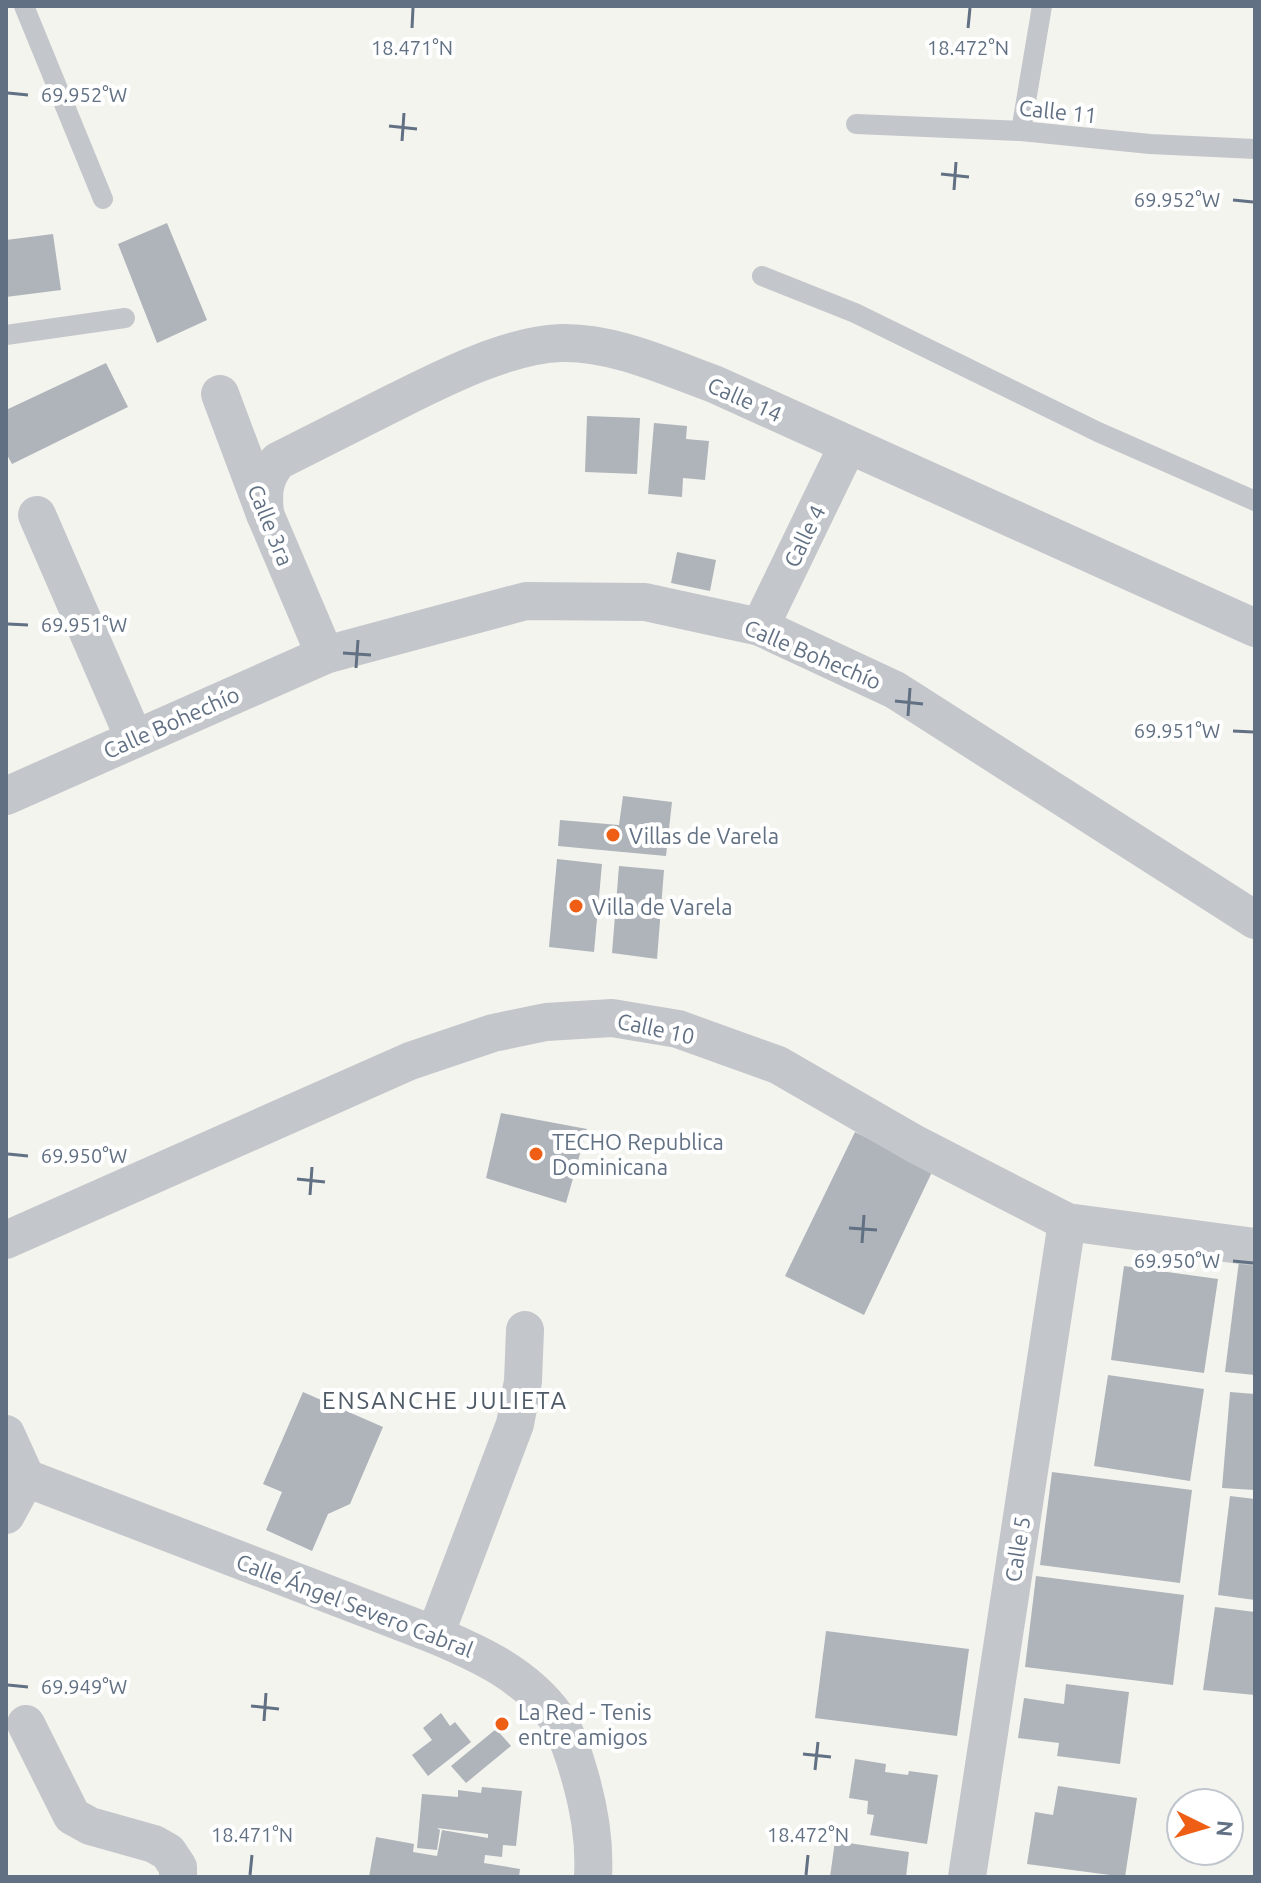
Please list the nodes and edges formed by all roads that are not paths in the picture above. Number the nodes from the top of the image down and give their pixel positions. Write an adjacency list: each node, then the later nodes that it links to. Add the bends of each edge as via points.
1 (24, 6): 6 (lane)
2 (1042, 6): 4 (lane)
3 (856, 124): 4 (lane, Calle 11)
4 (1021, 131): 5 (lane, Calle 11)
5 (1255, 149)
6 (103, 199)
7 (762, 276): 12 (lane, via 855,313 1098,432)
8 (125, 318): 9 (lane)
9 (6, 335)
10 (220, 394): 13 (street, Calle 3ra)
11 (848, 445): 13 (street, Calle 14, via 660,364 562,343 460,370 278,461 263,490); 15 (street, Calle 4); 16 (street, Calle 14)
12 (1255, 501)
13 (265, 514): 17 (street, Calle 3ra)
14 (37, 515): 18 (street)
15 (760, 627): 17 (street, Calle Bohechío, via 645,602 526,601); 20 (street, Calle Bohechío, via 895,690)
16 (1255, 628)
17 (325, 655): 18 (street, Calle Bohechío)
18 (134, 738): 19 (street, Calle Bohechío)
19 (6, 796)
20 (1255, 920)
21 (1067, 1222): 22 (street, Calle 10, via 915,1144 778,1065 678,1029 612,1018 546,1022 493,1033 410,1061); 23 (street, Calle 10); 32 (street, Calle 5)
22 (6, 1240)
23 (1255, 1247)
24 (525, 1330): 28 (street, via 515,1424)
25 (6, 1434): 26 (street)
26 (26, 1478): 27 (street); 28 (street, Calle Ángel Severo Cabral)
27 (6, 1515)
28 (435, 1635): 31 (street, Calle Ángel Severo Cabral, via 485,1656 526,1685 556,1717 573,1752 588,1806)
29 (26, 1724): 30 (street, via 72,1816 168,1852)
30 (178, 1877)
31 (593, 1877)
32 (967, 1877)

